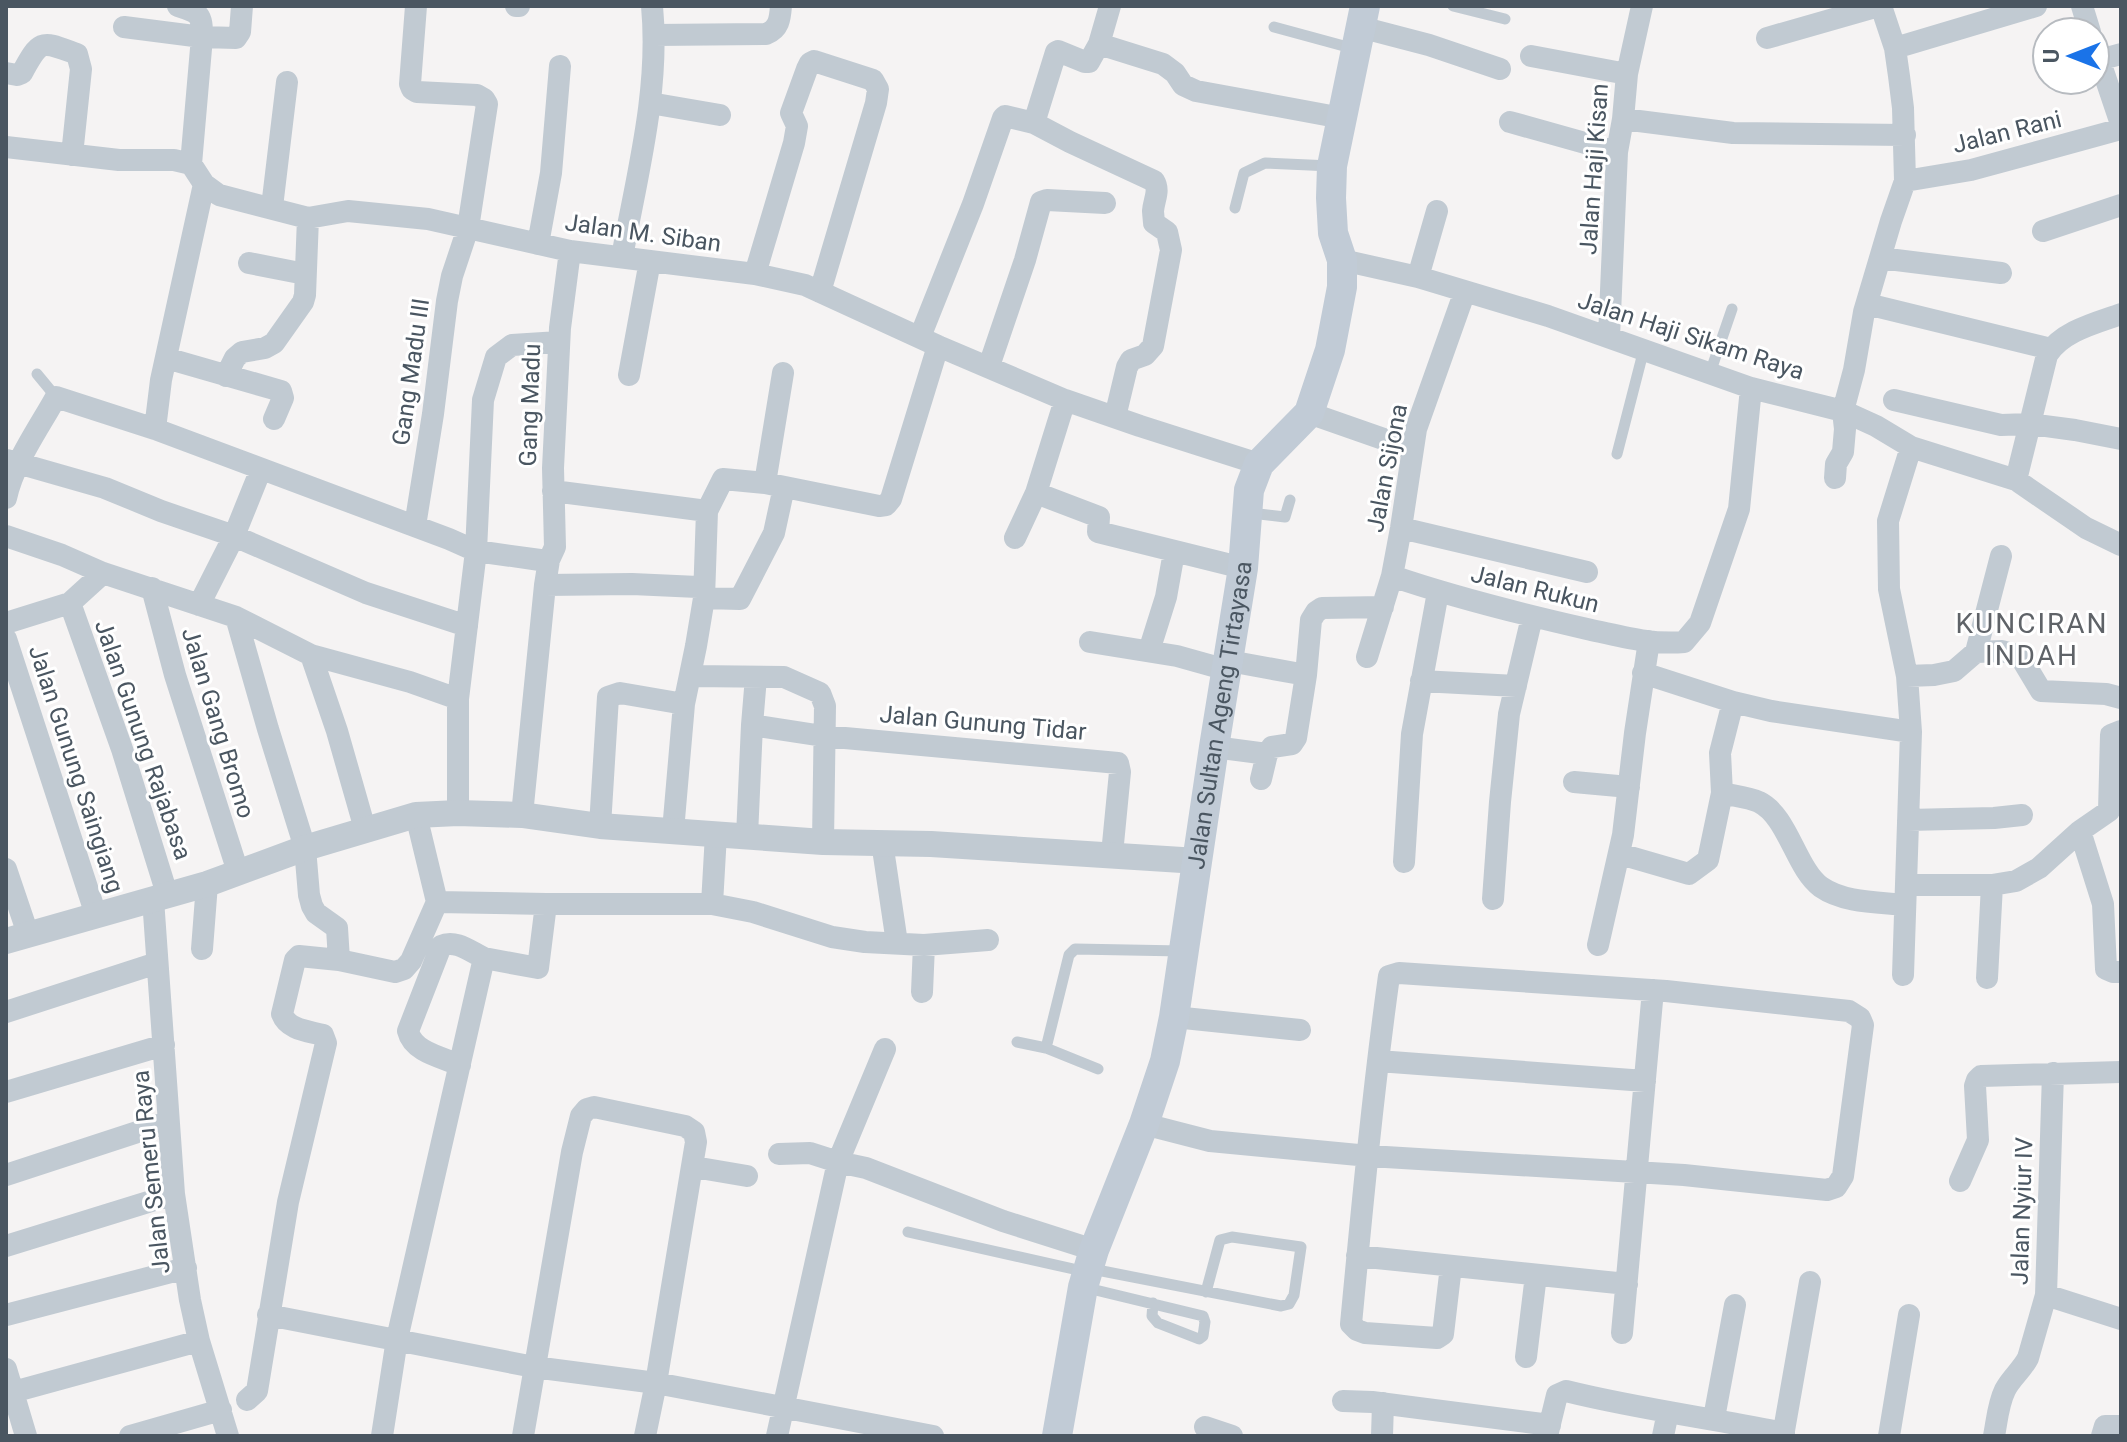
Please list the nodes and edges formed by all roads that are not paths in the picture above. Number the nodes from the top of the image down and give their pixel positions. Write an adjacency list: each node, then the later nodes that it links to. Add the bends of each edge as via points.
1 (178, 6): 16 (street, via 198,13)
2 (242, 6): 16 (street, via 236,38)
3 (416, 6): 48 (street, Gang Madu III, via 412,89 477,95 487,104)
4 (652, 6): 15 (street)
5 (781, 6): 15 (street, via 776,27 766,34)
6 (1110, 6): 18 (street)
7 (1453, 6): 11 (lane)
8 (1642, 6): 24 (street, Jalan Haji Kisan)
9 (1880, 6): 17 (street); 19 (street)
10 (2036, 6): 19 (street)
11 (1505, 19)
12 (124, 27): 16 (street)
13 (1274, 27): 14 (lane)
14 (1360, 27): 22 (street); 29 (main road, Jalan Sultan Ageng Tirtayasa)
15 (654, 35): 27 (street)
16 (202, 37): 38 (street)
17 (1767, 38)
18 (1099, 44): 29 (street, via 1163,64 1196,91); 32 (street, via 1089,62 1056,52)
19 (1895, 48): 34 (street)
20 (1531, 56): 24 (street)
21 (560, 66): 50 (street, via 551,173)
22 (1500, 69)
23 (6, 73): 37 (street, via 22,73 43,45 77,54 81,69)
24 (1627, 74): 30 (street, Jalan Haji Kisan)
25 (2111, 81): 33 (street)
26 (287, 82): 44 (street)
27 (650, 103): 28 (street); 52 (street)
28 (720, 115)
29 (1342, 118): 39 (main road, Jalan Sultan Ageng Tirtayasa)
30 (1623, 119): 34 (street, via 1733,133); 36 (street, Jalan Haji Kisan)
31 (1510, 122): 36 (street)
32 (1034, 123): 67 (street, via 1003,118); 84 (street, via 1157,184 1154,223 1167,232 1171,250 1153,346 1127,367)
33 (2121, 126): 40 (street, Jalan Rani, via 1971,170)
34 (1905, 135): 40 (street)
35 (6, 147): 37 (street)
36 (1617, 152): 66 (street, Jalan Haji Kisan)
37 (72, 155): 38 (street)
38 (191, 164): 41 (street)
39 (1332, 166): 45 (lane, via 1265,163 1244,173); 54 (main road, Jalan Sultan Ageng Tirtayasa, via 1333,233)
40 (1905, 181): 53 (street)
41 (204, 184): 44 (street, Jalan M. Siban, via 219,195); 71 (street)
42 (1105, 203): 72 (street, via 1041,202)
43 (2121, 205): 49 (street)
44 (272, 207): 47 (street, Jalan M. Siban)
45 (1235, 208)
46 (1437, 211): 60 (street)
47 (308, 218): 48 (street, Jalan M. Siban, via 348,211); 58 (street)
48 (468, 228): 50 (street, Jalan M. Siban); 104 (street, Gang Madu III, via 447,301)
49 (2043, 231)
50 (538, 244): 51 (street, Jalan M. Siban)
51 (570, 251): 52 (street, Jalan M. Siban); 68 (street, Gang Madu)
52 (622, 257): 55 (street, Jalan M. Siban)
53 (1880, 258): 57 (street); 63 (street)
54 (1342, 260): 60 (street, Jalan Haji Sikam Raya); 83 (main road, Jalan Sultan Ageng Tirtayasa, via 1330,350)
55 (650, 261): 59 (street, Jalan M. Siban); 76 (street)
56 (249, 263): 58 (street)
57 (2001, 273)
58 (305, 274): 77 (street, via 303,302 279,338 265,348 242,352)
59 (755, 274): 62 (street, Jalan M. Siban); 62 (street, via 794,143 797,126 791,113 814,61 873,80 878,89)
60 (1418, 277): 61 (street, Jalan Haji Sikam Raya)
61 (1465, 291): 66 (street, Jalan Haji Sikam Raya); 90 (street, Jalan Sijona)
62 (820, 292): 67 (street, Jalan M. Siban)
63 (1867, 304): 70 (street); 82 (street)
64 (1732, 309): 74 (lane)
65 (2121, 314): 70 (street, via 2074,332)
66 (1609, 337): 69 (street, Jalan Haji Sikam Raya)
67 (929, 341): 72 (street, Jalan M. Siban); 97 (street, via 886,505)
68 (559, 342): 98 (street, Gang Madu); 110 (street, via 512,345 496,357 483,400)
69 (1644, 349): 74 (street, Jalan Haji Sikam Raya); 91 (lane)
70 (2051, 349): 86 (street)
71 (166, 358): 77 (street); 87 (street)
72 (989, 366): 80 (street, Jalan M. Siban)
73 (783, 373): 97 (street)
74 (1710, 373): 78 (street, Jalan Haji Sikam Raya)
75 (37, 374): 79 (lane)
76 (629, 375)
77 (226, 376): 85 (street, via 281,391)
78 (1751, 388): 82 (street, Jalan Haji Sikam Raya); 131 (street, via 1739,509 1700,623 1684,642)
79 (56, 397): 87 (street); 92 (street)
80 (1065, 400): 84 (street, Jalan M. Siban); 99 (street)
81 (1894, 400): 86 (street, via 2001,425)
82 (1843, 411): 89 (street, Jalan Haji Sikam Raya); 95 (street, via 1843,452)
83 (1309, 413): 90 (street); 93 (main road, Jalan Sultan Ageng Tirtayasa)
84 (1115, 417): 93 (street, Jalan M. Siban)
85 (274, 419)
86 (2030, 424): 88 (street); 96 (street)
87 (155, 429): 94 (street)
88 (2121, 439)
89 (1911, 447): 96 (street, Jalan Haji Sikam Raya); 140 (street, via 1888,521 1889,589)
90 (1412, 449): 105 (street, Jalan Sijona)
91 (1617, 454)
92 (13, 461): 100 (street); 107 (street)
93 (1259, 464): 103 (main road, Jalan Sultan Ageng Tirtayasa)
94 (261, 469): 104 (street); 107 (street)
95 (1835, 478)
96 (2016, 480): 109 (street, Jalan Haji Sikam Raya)
97 (775, 485): 102 (street, via 723,479); 121 (street, via 774,533 740,599)
98 (553, 491): 102 (street); 113 (street, Gang Madu, via 555,547)
99 (1036, 493): 108 (street); 111 (street, via 1099,517 1098,532)
100 (6, 498)
101 (1290, 500): 103 (lane, via 1285,517)
102 (707, 511): 121 (street)
103 (1246, 513): 114 (main road, Jalan Sultan Ageng Tirtayasa)
104 (415, 526): 110 (street)
105 (1401, 528): 115 (street); 117 (street, Jalan Sijona)
106 (6, 536): 116 (street)
107 (234, 536): 123 (street); 128 (street, via 366,593)
108 (1015, 538)
109 (2121, 545)
110 (476, 551): 113 (street); 128 (street)
111 (1174, 552): 114 (street); 132 (street)
112 (2001, 556): 133 (street)
113 (549, 560): 118 (street, Gang Madu)
114 (1243, 568): 136 (main road, Jalan Sultan Ageng Tirtayasa)
115 (1587, 572)
116 (103, 573): 119 (street); 122 (street)
117 (1392, 576): 120 (street, Jalan Rukun); 124 (street, Jalan Sijona)
118 (545, 585): 121 (street, via 698,587); 158 (street, Gang Madu)
119 (152, 588): 123 (street); 177 (street, Jalan Gang Bromo)
120 (1438, 592): 126 (street, Jalan Rukun); 142 (street)
121 (704, 594): 139 (street)
122 (70, 603): 127 (street); 181 (street, Jalan Gunung Rajabasa, via 122,749)
123 (199, 605): 125 (street)
124 (1383, 607): 135 (street, Jalan Sijona); 138 (street, via 1316,612)
125 (236, 617): 134 (street); 171 (street)
126 (1532, 617): 131 (street, Jalan Rukun); 143 (street)
127 (6, 623)
128 (467, 626): 145 (street)
129 (6, 639): 187 (street, Jalan Gunung Saingiang)
130 (1090, 642): 132 (street)
131 (1659, 642): 137 (street)
132 (1149, 651): 136 (street)
133 (1976, 652): 140 (street, via 1954,671); 144 (street, via 2020,656 2041,691)
134 (311, 655): 145 (street); 164 (street)
135 (1367, 657)
136 (1228, 666): 138 (street); 152 (main road, Jalan Sultan Ageng Tirtayasa)
137 (1643, 673): 146 (street); 156 (street)
138 (1306, 675): 153 (street, via 1296,738)
139 (690, 676): 141 (street); 147 (street)
140 (1907, 676): 150 (street)
141 (756, 677): 148 (street); 151 (street, via 784,677 820,693 825,706)
142 (1421, 681): 143 (street); 175 (street, via 1412,734)
143 (1516, 686): 182 (street)
144 (2121, 698)
145 (458, 699): 159 (street)
146 (1733, 702): 150 (street); 157 (street, via 1720,753)
147 (684, 704): 163 (street, via 620,693 608,697); 165 (street)
148 (752, 725): 151 (street, Jalan Gunung Tidar); 168 (street)
149 (2121, 731): 166 (street, via 2111,735 2109,811)
150 (1911, 732): 162 (street)
151 (823, 736): 169 (street); 172 (street, Jalan Gunung Tidar, via 1118,763)
152 (1214, 747): 153 (street); 174 (main road, Jalan Sultan Ageng Tirtayasa)
153 (1267, 754): 154 (street)
154 (1261, 779)
155 (1574, 782): 156 (street)
156 (1629, 787): 173 (street)
157 (1722, 793): 173 (street, via 1708,860 1689,874); 180 (street, via 1761,803 1822,888 1843,897)
158 (522, 812): 159 (street); 163 (street)
159 (458, 813): 160 (street)
160 (416, 815): 164 (street); 183 (street)
161 (2022, 815): 162 (street)
162 (1908, 820): 180 (street)
163 (600, 826): 165 (street)
164 (365, 829): 171 (street)
165 (673, 831): 167 (street)
166 (2080, 831): 179 (street, via 2039,868 2016,881); 184 (street)
167 (716, 834): 168 (street); 186 (street)
168 (747, 836): 169 (street)
169 (823, 842): 170 (street)
170 (882, 842): 172 (street); 190 (street)
171 (305, 848): 177 (street); 196 (street, via 312,906 337,928)
172 (1112, 854): 174 (street)
173 (1620, 854): 192 (street)
174 (1198, 861): 194 (main road, Jalan Sultan Ageng Tirtayasa)
175 (1404, 862)
176 (6, 869): 188 (street)
177 (238, 872): 178 (street)
178 (207, 884): 181 (street); 193 (street)
179 (1992, 885): 180 (street); 200 (street)
180 (1906, 895): 199 (street)
181 (160, 896): 187 (street); 197 (street, Jalan Semeru Raya)
182 (1493, 899)
183 (437, 902): 185 (street); 196 (street, via 404,969 395,972)
184 (2112, 903): 198 (street, via 2106,969)
185 (546, 904): 186 (street); 195 (street, via 538,968)
186 (712, 904): 190 (street, via 832,937)
187 (96, 915): 188 (street)
188 (17, 938)
189 (988, 940): 191 (street)
190 (897, 943): 191 (street)
191 (924, 945): 202 (street)
192 (1598, 945)
193 (202, 949)
194 (1184, 951): 204 (main road, Jalan Sultan Ageng Tirtayasa); 208 (lane, via 1075,949 1069,955)
195 (484, 958): 211 (street); 211 (street, via 454,944 441,946 408,1031 415,1046)
196 (339, 960): 242 (street, via 299,956 282,1014 292,1027 323,1035 326,1043 288,1202)
197 (157, 963): 203 (street); 207 (street, Jalan Semeru Raya)
198 (2121, 972)
199 (1903, 975)
200 (1987, 978)
201 (1653, 990): 210 (street, via 1399,973 1389,976); 215 (street); 223 (street, via 1849,1011 1863,1025 1843,1176 1836,1187)
202 (922, 992)
203 (6, 1012)
204 (1174, 1017): 205 (street); 218 (main road, Jalan Sultan Ageng Tirtayasa)
205 (1300, 1030)
206 (1017, 1042): 208 (lane)
207 (164, 1045): 216 (street); 217 (street, Jalan Semeru Raya)
208 (1046, 1048): 212 (lane)
209 (885, 1049): 221 (street)
210 (1378, 1061): 215 (street); 220 (street)
211 (460, 1065): 246 (street)
212 (1098, 1069)
213 (2121, 1072): 214 (street)
214 (2053, 1073): 226 (street, via 1977,1080 1978,1140); 238 (street, Jalan Nyiur IV)
215 (1645, 1081): 223 (street)
216 (6, 1092)
217 (168, 1122): 224 (street); 227 (street, Jalan Semeru Raya)
218 (1144, 1124): 220 (street, via 1210,1141); 233 (main road, Jalan Sultan Ageng Tirtayasa)
219 (779, 1154): 221 (street, via 810,1153)
220 (1369, 1156): 223 (street); 230 (street)
221 (838, 1162): 233 (street, via 1003,1221); 256 (street)
222 (694, 1167): 225 (street); 249 (street, via 694,1132 685,1126 594,1107 581,1116); 251 (street)
223 (1636, 1172): 236 (street)
224 (6, 1175)
225 (747, 1176)
226 (1960, 1181)
227 (174, 1194): 229 (street); 232 (street, Jalan Semeru Raya)
228 (908, 1232): 233 (lane)
229 (6, 1246)
230 (1357, 1256): 231 (street); 231 (street, via 1351,1324 1365,1333 1427,1338 1443,1334)
231 (1451, 1266): 234 (street)
232 (186, 1268): 241 (street); 247 (street, Jalan Semeru Raya)
233 (1088, 1269): 237 (lane); 239 (lane); 272 (main road, Jalan Sultan Ageng Tirtayasa)
234 (1536, 1275): 236 (street); 248 (street)
235 (1810, 1282): 263 (street)
236 (1627, 1284): 245 (street)
237 (1206, 1292): 237 (lane, via 1220,1240 1232,1237 1301,1247 1289,1304)
238 (2046, 1295): 244 (street); 277 (street, Jalan Nyiur IV, via 2024,1368 2003,1395)
239 (1153, 1303): 239 (lane, via 1203,1316 1203,1336 1158,1323 1152,1316)
240 (1735, 1305): 259 (street)
241 (6, 1315)
242 (268, 1315): 246 (street); 253 (street, via 257,1391)
243 (1909, 1315): 276 (street)
244 (2121, 1319)
245 (1622, 1333)
246 (397, 1339): 249 (street); 267 (street)
247 (199, 1341): 252 (street); 257 (street, Jalan Semeru Raya)
248 (1526, 1357)
249 (534, 1367): 251 (street); 268 (street)
250 (6, 1369): 252 (street)
251 (656, 1383): 256 (street); 269 (street)
252 (13, 1392): 264 (street)
253 (247, 1400)
254 (1343, 1401): 255 (street)
255 (1383, 1403): 262 (street); 274 (street)
256 (782, 1409): 270 (street); 271 (street)
257 (221, 1410): 265 (street); 266 (street, Jalan Semeru Raya)
258 (1668, 1412): 259 (street); 262 (street, via 1561,1391); 275 (street)
259 (1714, 1418): 263 (street)
260 (2121, 1426): 278 (street, via 2105,1426)
261 (1205, 1427): 273 (street)
262 (1549, 1430)
263 (1783, 1434)
264 (26, 1436)
265 (130, 1436)
266 (228, 1436)
267 (382, 1436)
268 (523, 1436)
269 (645, 1436)
270 (777, 1436)
271 (933, 1436)
272 (1057, 1436)
273 (1232, 1436)
274 (1382, 1436)
275 (1663, 1436)
276 (1889, 1436)
277 (1994, 1436)
278 (2102, 1436)

